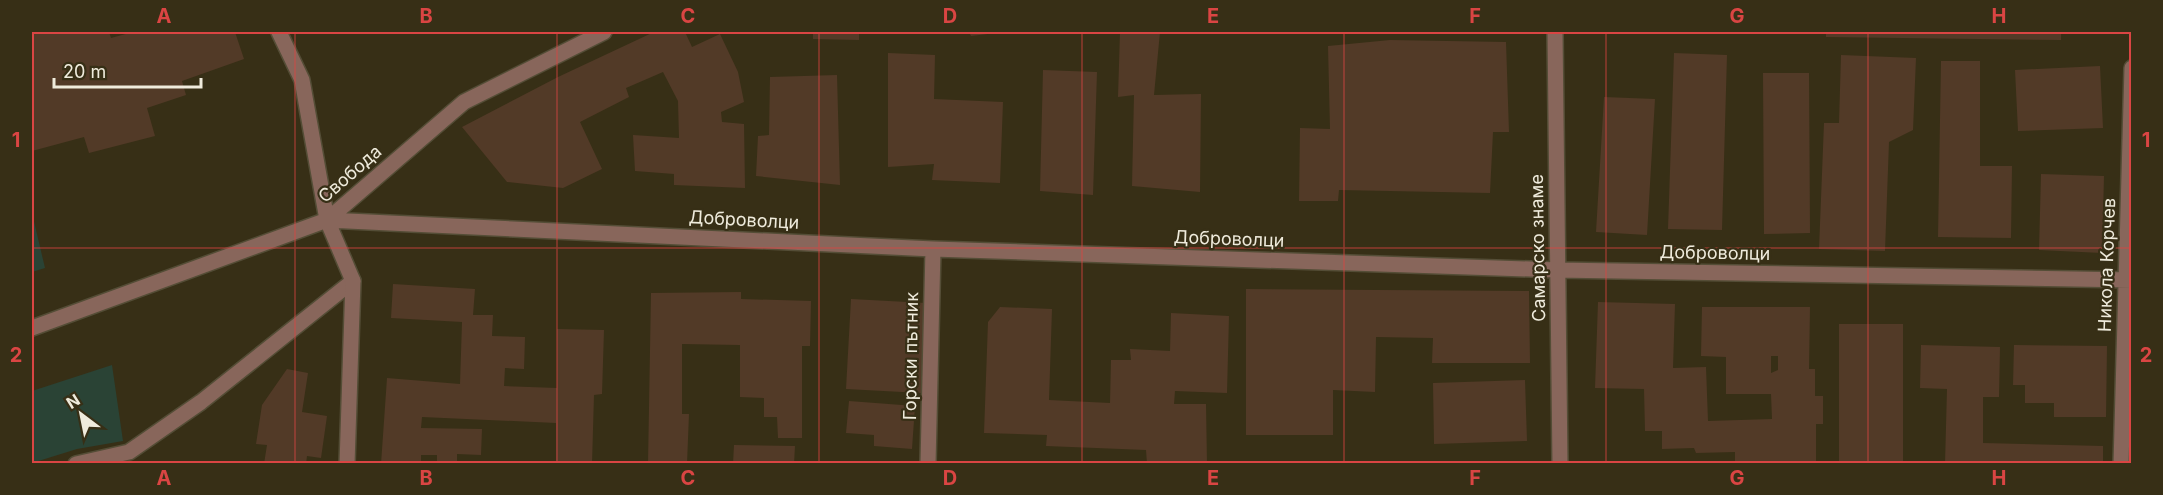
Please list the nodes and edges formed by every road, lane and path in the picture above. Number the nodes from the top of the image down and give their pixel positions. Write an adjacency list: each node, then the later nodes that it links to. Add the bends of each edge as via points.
1 (279, 32): 5 (street, via 302,80)
2 (604, 32): 5 (street, Свобода, via 464,102)
3 (1555, 32): 7 (street, Самарско знаме)
4 (2132, 68): 8 (street, Никола Корчев)
5 (327, 220): 6 (street, Доброволци); 9 (street); 10 (street, Свобода)
6 (933, 249): 7 (street, Доброволци); 13 (street, Горски пътник)
7 (1558, 270): 8 (street, Доброволци); 14 (street, Самарско знаме)
8 (2129, 280): 15 (street, Никола Корчев)
9 (353, 281): 11 (street, via 201,402 129,452); 12 (street)
10 (32, 328)
11 (76, 464)
12 (347, 464)
13 (928, 464)
14 (1560, 464)
15 (2121, 464)

